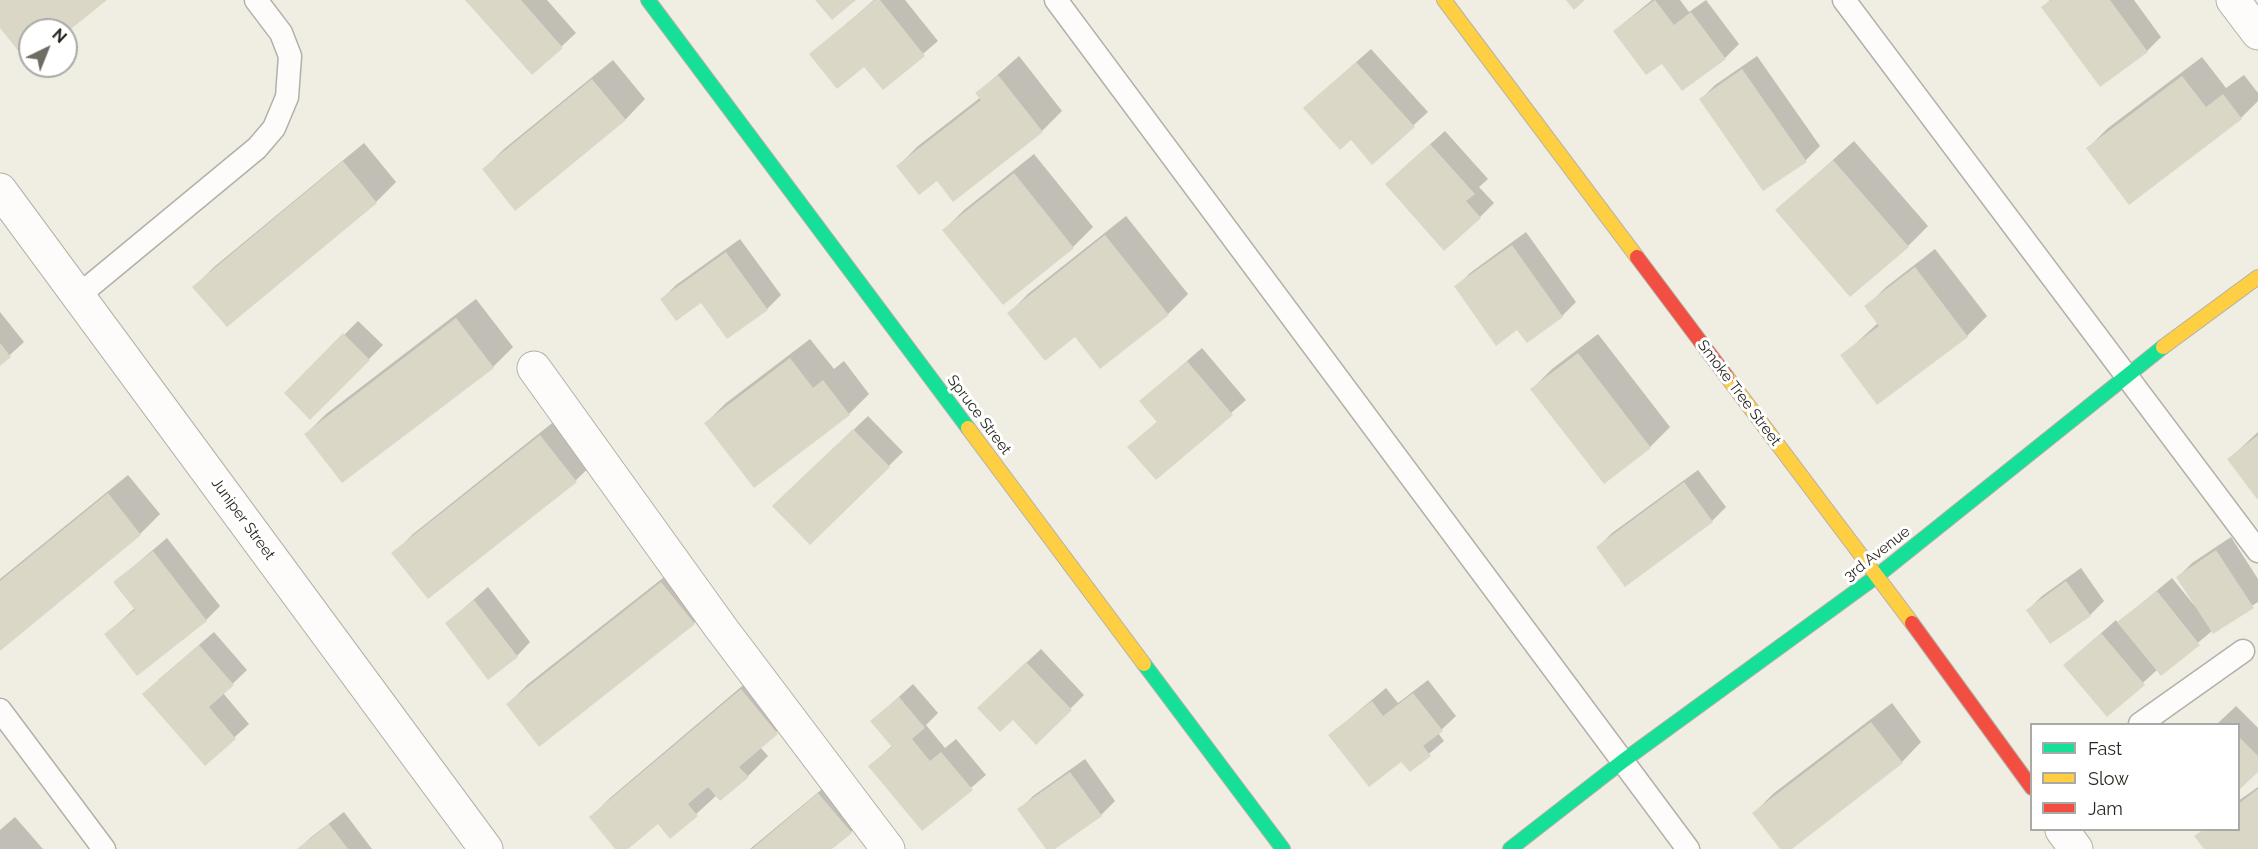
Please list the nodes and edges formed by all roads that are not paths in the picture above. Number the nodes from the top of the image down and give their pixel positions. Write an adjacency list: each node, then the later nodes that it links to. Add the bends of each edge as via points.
1 (256, 0): 10 (lane, via 281,33 290,56 287,97 274,128 257,148)
2 (648, 0): 24 (street, Spruce Street)
3 (1056, 0): 18 (lane)
4 (1444, 0): 14 (street, Smoke Tree Street)
5 (1844, 0): 12 (lane)
6 (2233, 0): 7 (street)
7 (2258, 33)
8 (0, 190): 10 (street, Juniper Street)
9 (2258, 277): 12 (street, 3rd Avenue)
10 (78, 296): 22 (street, Juniper Street)
11 (534, 368): 23 (street, via 721,628)
12 (2125, 375): 13 (lane); 14 (street, 3rd Avenue)
13 (2258, 551)
14 (1877, 576): 18 (street, 3rd Avenue); 19 (street, Smoke Tree Street)
15 (2243, 651): 17 (lane)
16 (0, 710): 21 (lane)
17 (2141, 723)
18 (1623, 761): 25 (street, 3rd Avenue); 26 (lane)
19 (2030, 787)
20 (2063, 831): 27 (street)
21 (104, 849)
22 (486, 849)
23 (888, 849)
24 (1283, 849)
25 (1509, 849)
26 (1688, 849)
27 (2076, 849)

